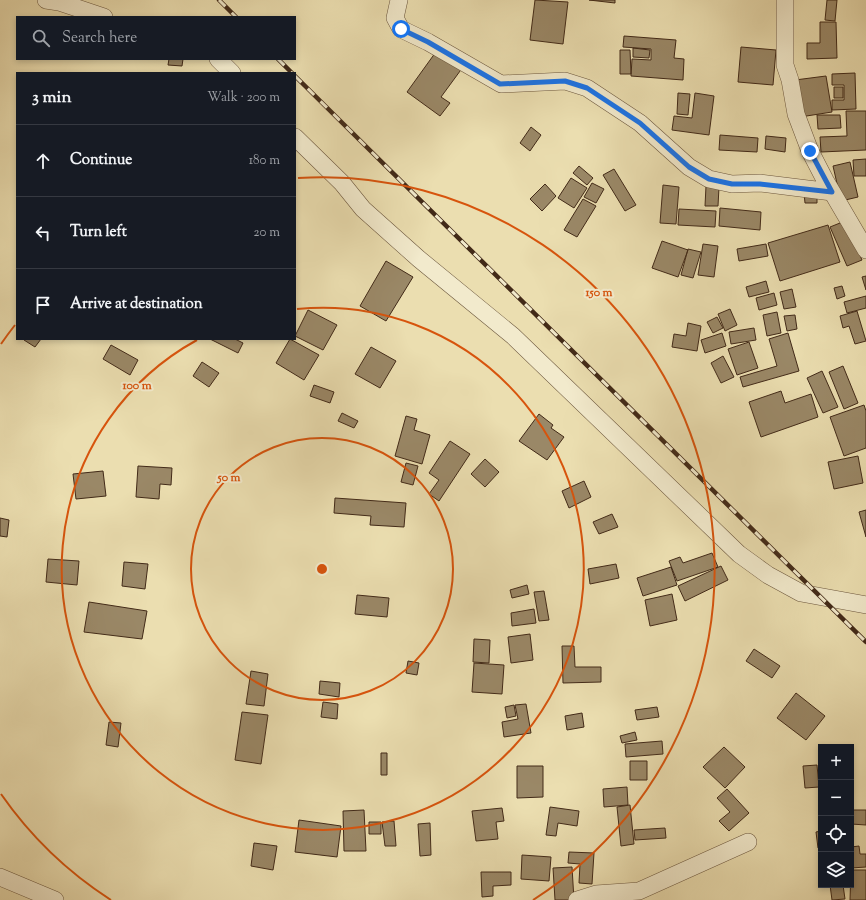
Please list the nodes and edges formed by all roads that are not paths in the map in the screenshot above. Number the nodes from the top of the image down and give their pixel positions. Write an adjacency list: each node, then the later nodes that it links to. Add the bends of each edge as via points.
1 (46, 0): 4 (street)
2 (399, 0): 8 (street, via 395,18 401,29 500,84 565,81 587,88 640,123 689,167 709,179 732,184 760,184)
3 (785, 0): 8 (street, via 785,65 796,114 810,151)
4 (101, 16)
5 (219, 60): 6 (street)
6 (231, 72)
7 (296, 137): 10 (street, via 342,183 363,209 513,336 739,554 768,575 801,593)
8 (832, 192): 9 (street)
9 (865, 246)
10 (866, 605)
11 (748, 842): 14 (street, via 639,891 596,894)
12 (0, 877): 13 (street)
13 (55, 900)
14 (577, 900)

